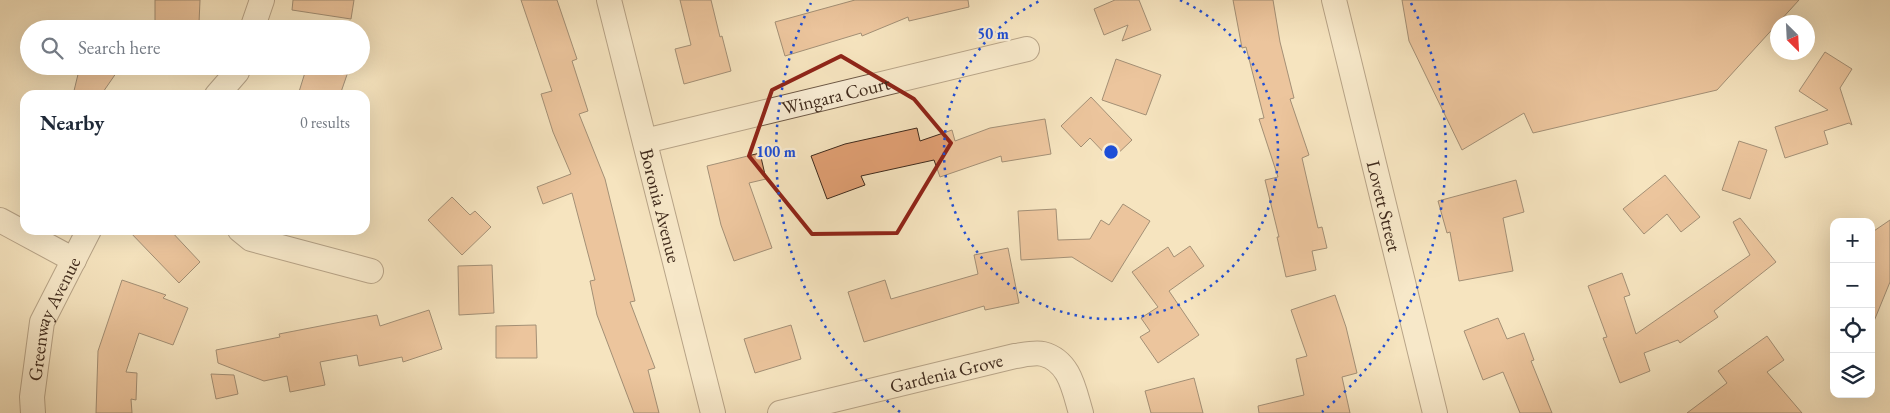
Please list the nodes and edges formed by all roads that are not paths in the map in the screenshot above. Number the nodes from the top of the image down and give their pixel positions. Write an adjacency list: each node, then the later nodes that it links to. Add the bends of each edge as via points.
1 (262, 0): 4 (street)
2 (609, 0): 8 (street, Boronia Avenue)
3 (1334, 0): 20 (street, Lovett Street)
4 (255, 20)
5 (1028, 49): 8 (street, Wingara Court)
6 (235, 75): 7 (street)
7 (222, 90)
8 (645, 141): 17 (street, Boronia Avenue)
9 (0, 220): 10 (street)
10 (20, 231)
11 (28, 235): 14 (street)
12 (86, 235): 14 (street, Greenway Avenue)
13 (246, 235): 15 (street)
14 (74, 260): 16 (street, Greenway Avenue, via 42,322 32,397)
15 (371, 271)
16 (33, 413)
17 (712, 413)
18 (780, 413): 19 (street, Gardenia Grove, via 1015,356 1042,354 1062,364 1073,385)
19 (1080, 413)
20 (1435, 413)

